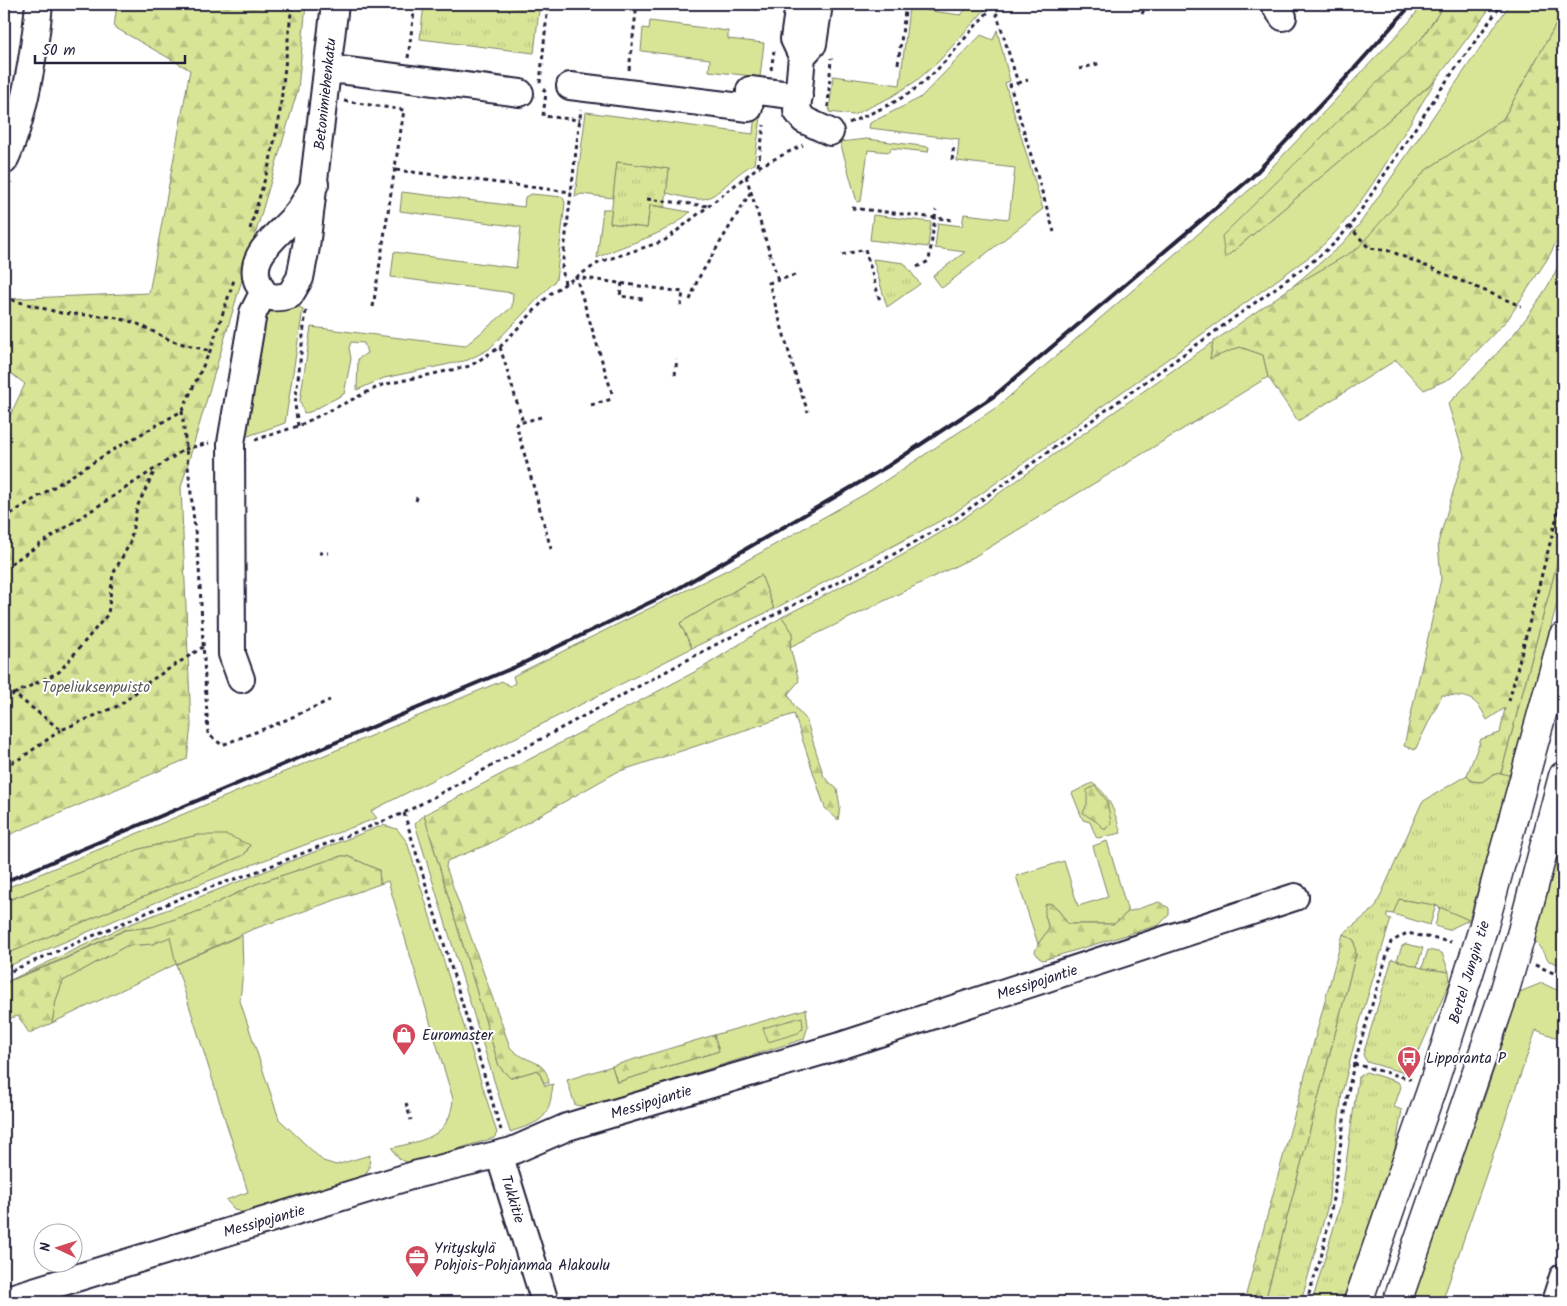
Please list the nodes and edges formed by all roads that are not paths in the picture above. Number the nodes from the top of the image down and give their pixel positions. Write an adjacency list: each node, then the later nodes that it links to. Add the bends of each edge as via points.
1 (39, 4): 11 (street, via 14,141)
2 (335, 4): 6 (street, Betonimiehenkatu)
3 (799, 4): 5 (street, via 794,40)
4 (819, 4): 5 (street, via 813,44)
5 (802, 56): 9 (street)
6 (327, 73): 8 (street, via 340,70); 12 (street, Betonimiehenkatu)
7 (577, 87): 9 (street, via 749,108 750,90)
8 (530, 89)
9 (799, 96): 10 (street, via 798,111 804,120)
10 (830, 132)
11 (4, 161)
12 (315, 184): 13 (street, Betonimiehenkatu, via 296,215 264,246 258,257 256,271); 13 (street, Betonimiehenkatu, via 300,278 290,295 278,298)
13 (263, 293): 15 (street, via 253,313 231,443 232,654)
14 (1563, 637): 22 (main road, Bertel Jungin tie, bridge, via 1484,925)
15 (241, 679)
16 (1563, 776): 23 (main road, bridge, via 1504,992)
17 (1295, 897): 18 (street, Messipojantie, via 840,1046 567,1127)
18 (505, 1152): 20 (street, Messipojantie, via 414,1175); 21 (street, Tukkitie)
19 (1563, 1277): 24 (street)
20 (4, 1300)
21 (545, 1302)
22 (1358, 1302)
23 (1397, 1302)
24 (1555, 1302)

